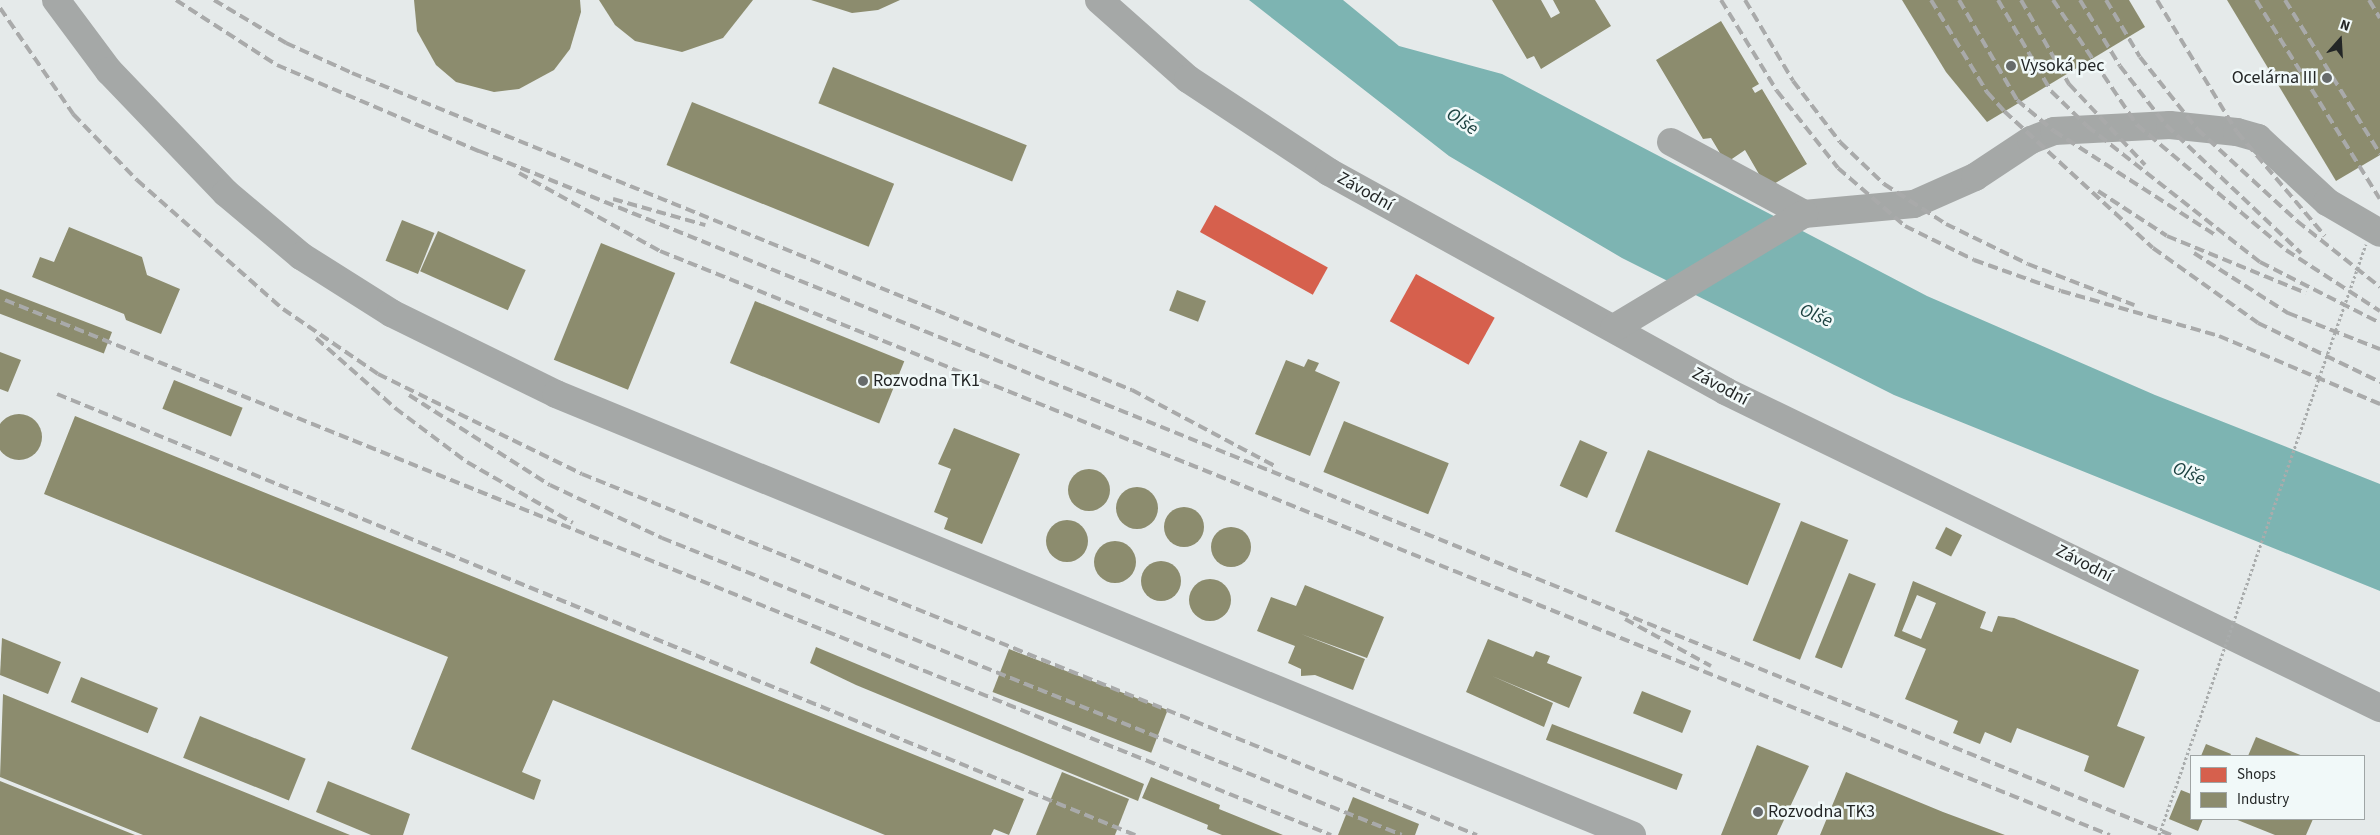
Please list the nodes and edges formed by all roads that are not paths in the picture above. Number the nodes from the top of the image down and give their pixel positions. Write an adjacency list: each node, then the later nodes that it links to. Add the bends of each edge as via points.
1 (56, 0): 8 (street, via 109,71 226,193 300,256 391,312 566,398)
2 (1099, 0): 6 (street, Závodní, via 1188,79 1329,172)
3 (1671, 142): 4 (street)
4 (1804, 214): 5 (street, via 1914,204 1975,177 2031,140 2054,131 2170,125 2258,138 2327,202); 6 (street)
5 (2373, 238)
6 (1614, 328): 7 (street, Závodní, via 1725,391)
7 (2380, 708)
8 (1632, 835)

